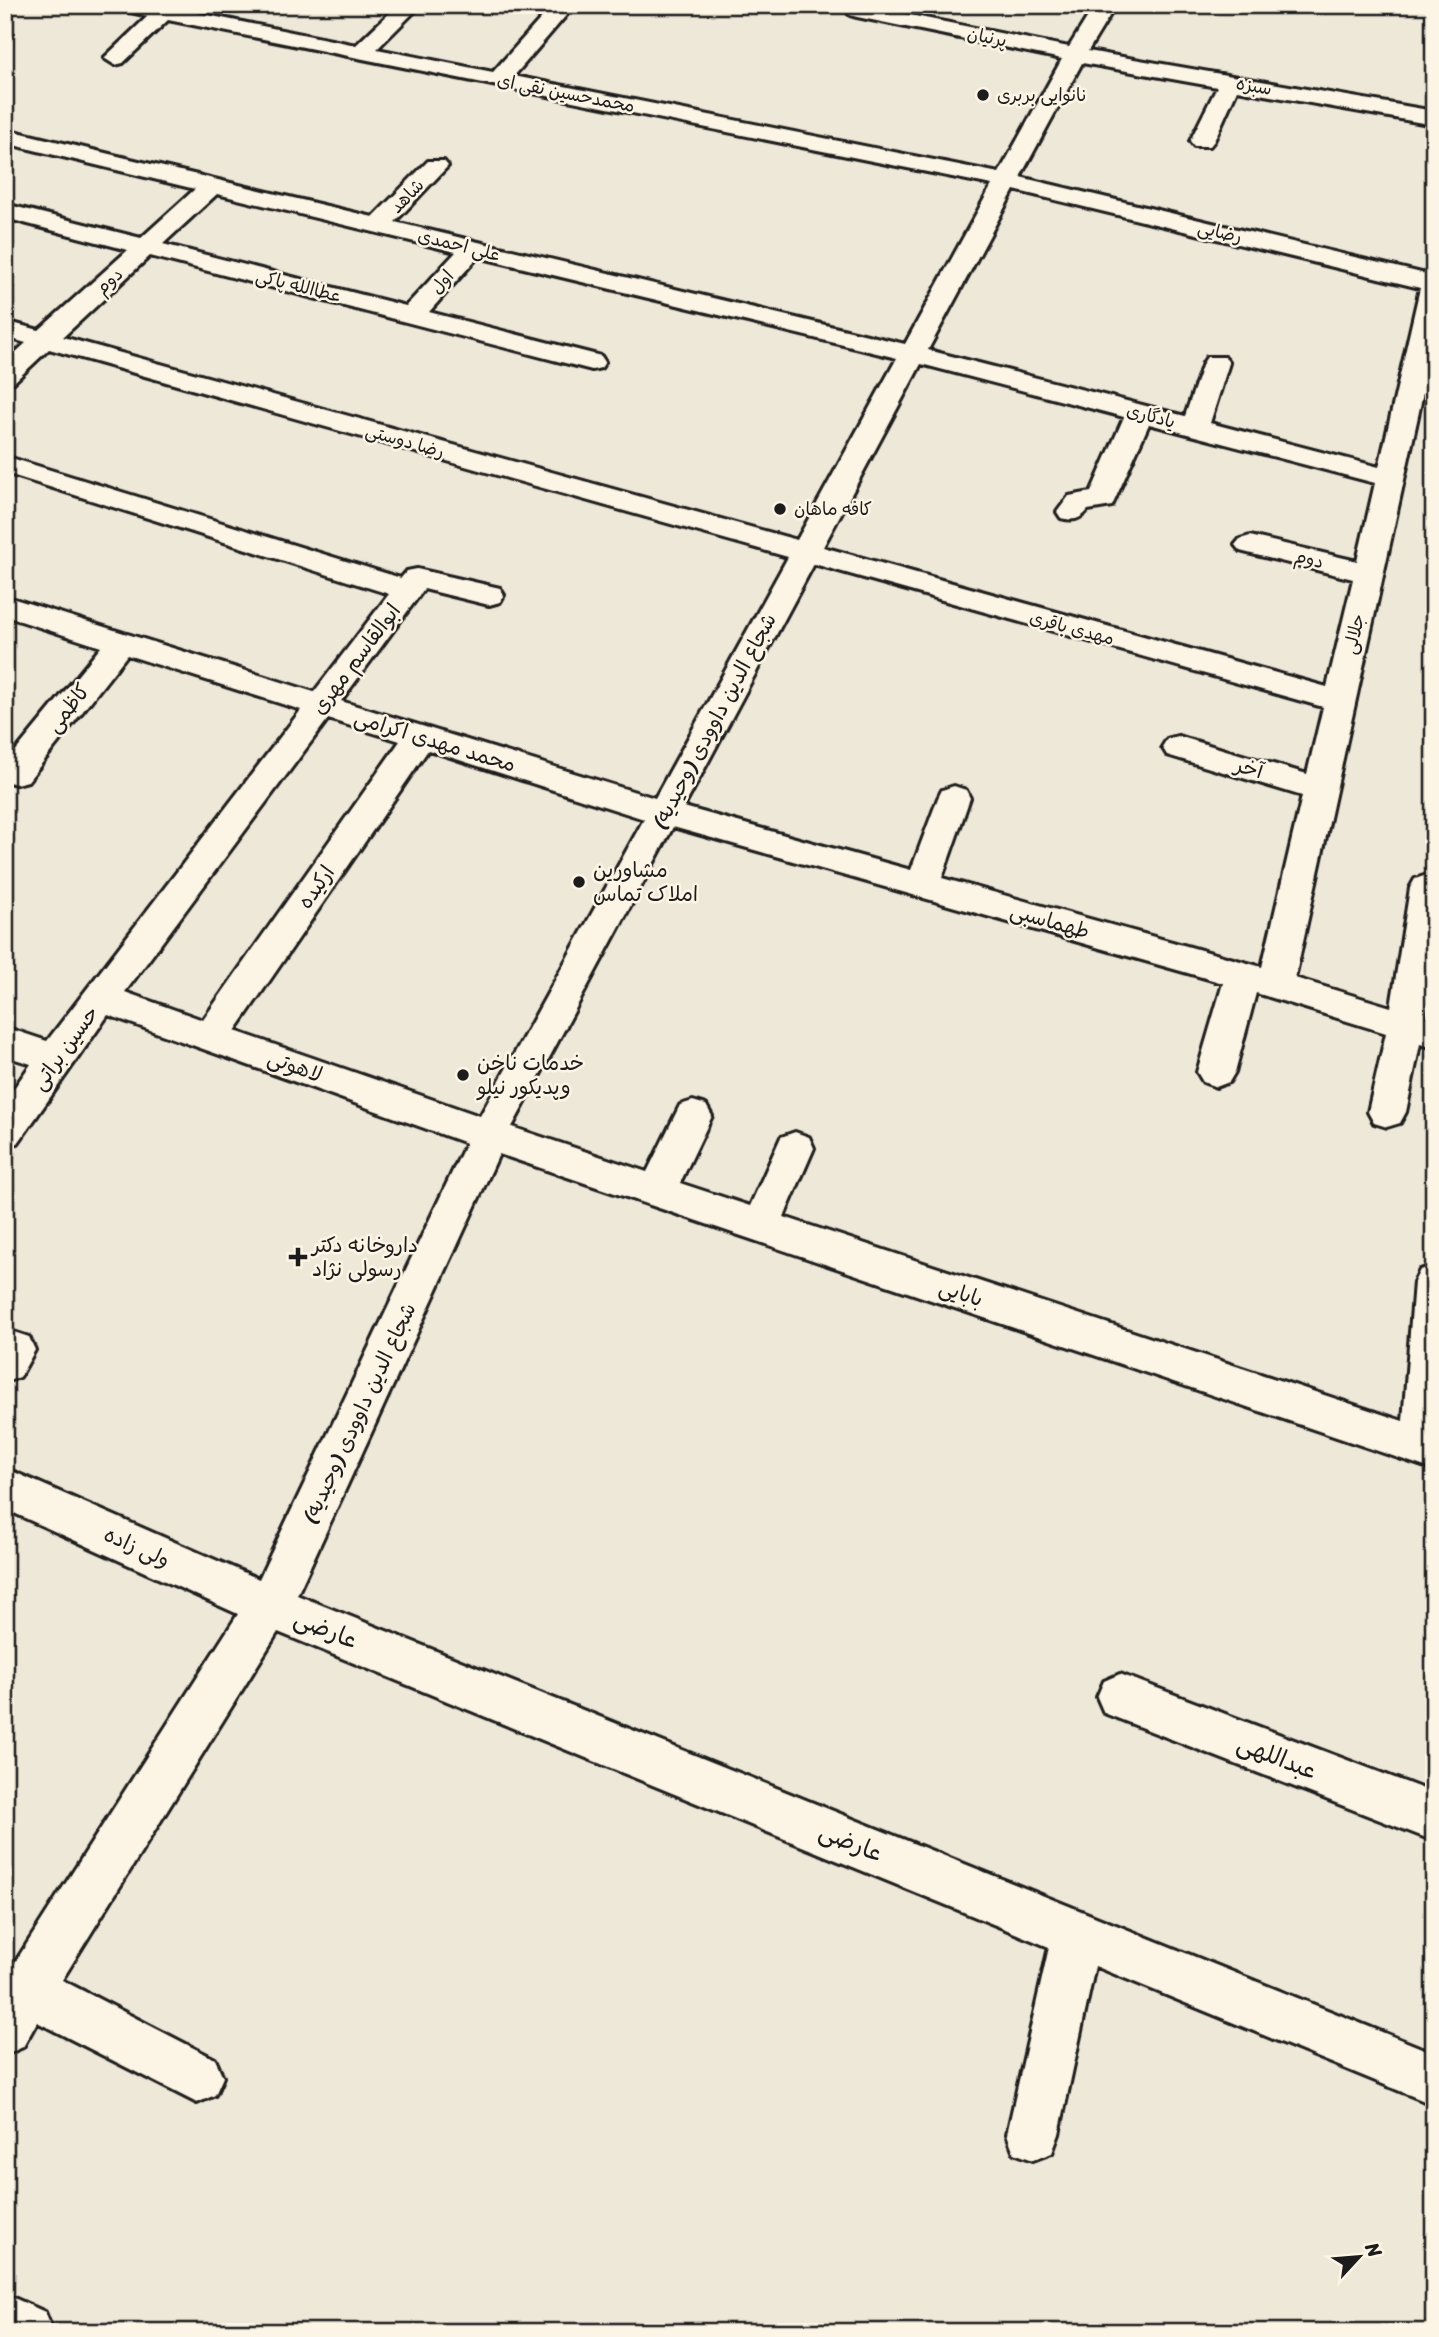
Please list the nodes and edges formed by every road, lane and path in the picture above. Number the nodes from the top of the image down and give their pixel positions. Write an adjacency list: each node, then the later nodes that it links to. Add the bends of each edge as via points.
1 (125, 5): 7 (street, محمدحسین نقی ای)
2 (244, 5): 8 (street)
3 (411, 5): 9 (street)
4 (565, 5): 12 (street)
5 (1107, 5): 10 (street, شجاع الدین داوودی (وحیدیه))
6 (857, 11): 10 (street, پرنیان)
7 (163, 13): 8 (street, محمدحسین نقی ای); 11 (street)
8 (221, 24): 9 (street, محمدحسین نقی ای)
9 (361, 52): 12 (street, محمدحسین نقی ای)
10 (1075, 55): 13 (street, سبزه); 18 (street, شجاع الدین داوودی (وحیدیه))
11 (115, 58)
12 (498, 80): 18 (street, محمدحسین نقی ای)
13 (1230, 82): 14 (street, سبزه); 16 (street)
14 (1434, 118)
15 (5, 136): 19 (street, علی احمدی)
16 (1202, 141)
17 (436, 166): 21 (street, شاهد)
18 (1006, 181): 24 (street, رضایی); 28 (street, شجاع الدین داوودی (وحیدیه))
19 (212, 186): 21 (street, علی احمدی); 22 (street, دوم)
20 (5, 211): 22 (street, عطاالله پاکی)
21 (378, 226): 23 (street, علی احمدی)
22 (147, 247): 25 (street, عطاالله پاکی); 27 (street, دوم)
23 (472, 249): 25 (street, اول); 28 (street, علی احمدی)
24 (1434, 284): 35 (street, جلالی)
25 (412, 315): 29 (street, عطاالله پاکی)
26 (5, 328): 27 (street, رضا دوستی)
27 (45, 340): 31 (street, دوم); 38 (street, رضا دوستی)
28 (912, 354): 32 (street, یادگاری); 38 (street, شجاع الدین داوودی (وحیدیه))
29 (592, 362)
30 (1216, 363): 33 (street)
31 (5, 376)
32 (1140, 413): 33 (street, یادگاری); 36 (street, via 1102,500 1079,502)
33 (1195, 427): 35 (street, یادگاری)
34 (5, 464): 40 (street, ابوالقاسم مهری)
35 (1390, 478): 39 (street, جلالی)
36 (1071, 512)
37 (1250, 545): 39 (street, دوم)
38 (804, 554): 44 (street, مهدی باقری); 51 (street, شجاع الدین داوودی (وحیدیه))
39 (1368, 573): 44 (street, جلالی)
40 (408, 590): 41 (street, via 417,578); 45 (street, ابوالقاسم مهری)
41 (489, 595)
42 (6, 608): 43 (street, محمد مهدی اکرامی)
43 (121, 642): 45 (street, محمد مهدی اکرامی); 48 (street, کاظمی)
44 (1339, 701): 49 (street, جلالی)
45 (321, 705): 46 (street, محمد مهدی اکرامی); 55 (street, ابوالقاسم مهری)
46 (421, 736): 51 (street, محمد مهدی اکرامی); 57 (street, ارکیده)
47 (1178, 747): 49 (street, آخر)
48 (16, 773)
49 (1320, 789): 54 (street, جلالی)
50 (954, 798): 52 (street)
51 (664, 813): 52 (street, طهماسبی); 64 (street, شجاع الدین داوودی (وحیدیه))
52 (923, 885): 54 (street, طهماسبی)
53 (1427, 888): 56 (street)
54 (1260, 980): 56 (street, طهماسبی); 60 (street, جلالی)
55 (101, 998): 57 (street, لاهوتی); 59 (street, حسین براتی)
56 (1420, 1030): 61 (street)
57 (211, 1037): 64 (street, لاهوتی)
58 (5, 1041): 59 (street)
59 (55, 1058): 63 (street, حسین براتی)
60 (1216, 1072)
61 (1387, 1112)
62 (693, 1116): 66 (street)
63 (5, 1132)
64 (489, 1135): 66 (street, بابایی); 71 (street, شجاع الدین داوودی (وحیدیه))
65 (795, 1148): 67 (street)
66 (657, 1191): 67 (street, بابایی)
67 (760, 1226): 69 (street, بابایی)
68 (1434, 1282): 69 (street)
69 (1428, 1449)
70 (5, 1488): 71 (street, ولی زاده)
71 (269, 1606): 74 (street, عارضی); 75 (street, شجاع الدین داوودی (وحیدیه))
72 (1119, 1697): 73 (street, عبداللهی)
73 (1434, 1817)
74 (1077, 1934): 77 (street, عارضی); 78 (street)
75 (12, 2015): 76 (street)
76 (197, 2077)
77 (1434, 2079)
78 (1033, 2134)
79 (5, 2322): 80 (street)
80 (25, 2332)

